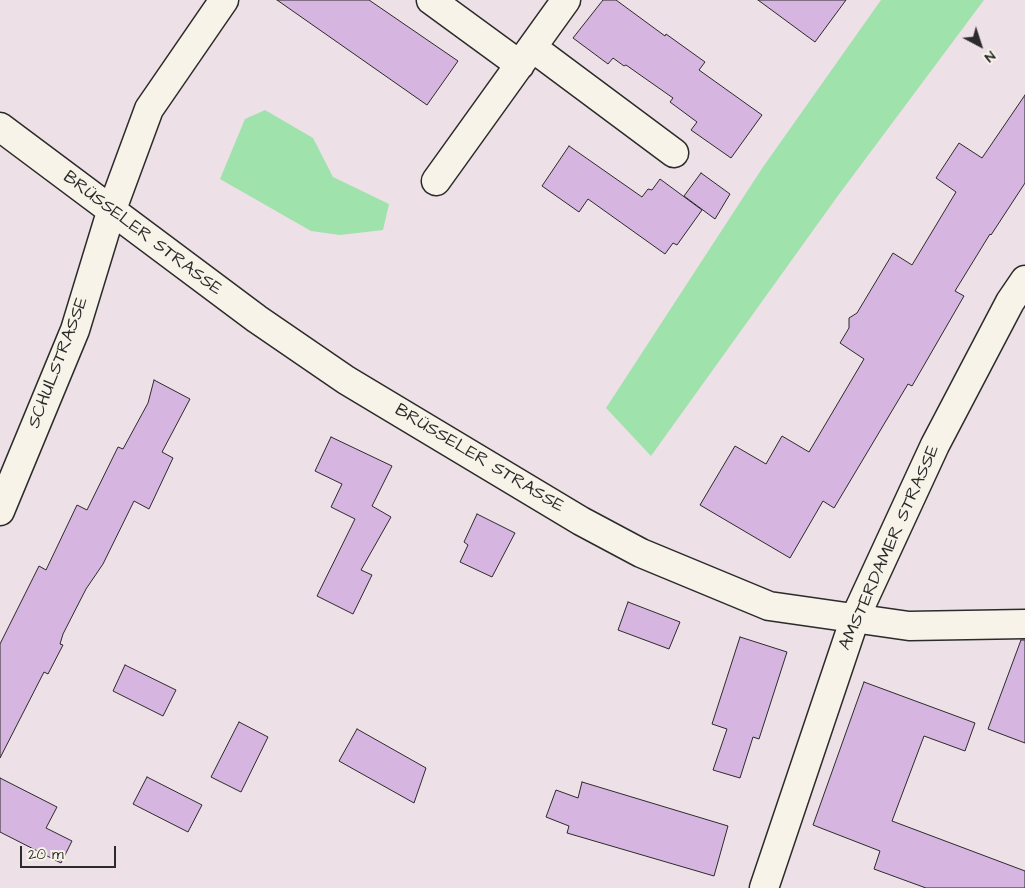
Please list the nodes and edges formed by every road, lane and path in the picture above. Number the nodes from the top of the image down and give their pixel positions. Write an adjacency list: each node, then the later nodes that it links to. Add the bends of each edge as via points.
1 (224, 0): 8 (street, SCHULSTRASSE, via 149,109)
2 (431, 0): 4 (street)
3 (566, 0): 4 (street)
4 (526, 57): 6 (street); 7 (street)
5 (0, 127): 8 (street, BRÜSSELER STRASSE)
6 (674, 153)
7 (436, 181)
8 (112, 212): 10 (street, SCHULSTRASSE, via 75,330); 11 (street, BRÜSSELER STRASSE, via 346,380 581,521 641,553 769,606)
9 (1025, 280): 11 (street, AMSTERDAMER STRASSE, via 1010,302 935,445)
10 (0, 510)
11 (854, 618): 12 (street, BRÜSSELER STRASSE, via 909,626); 13 (street, AMSTERDAMER STRASSE)
12 (1025, 624)
13 (767, 887)

